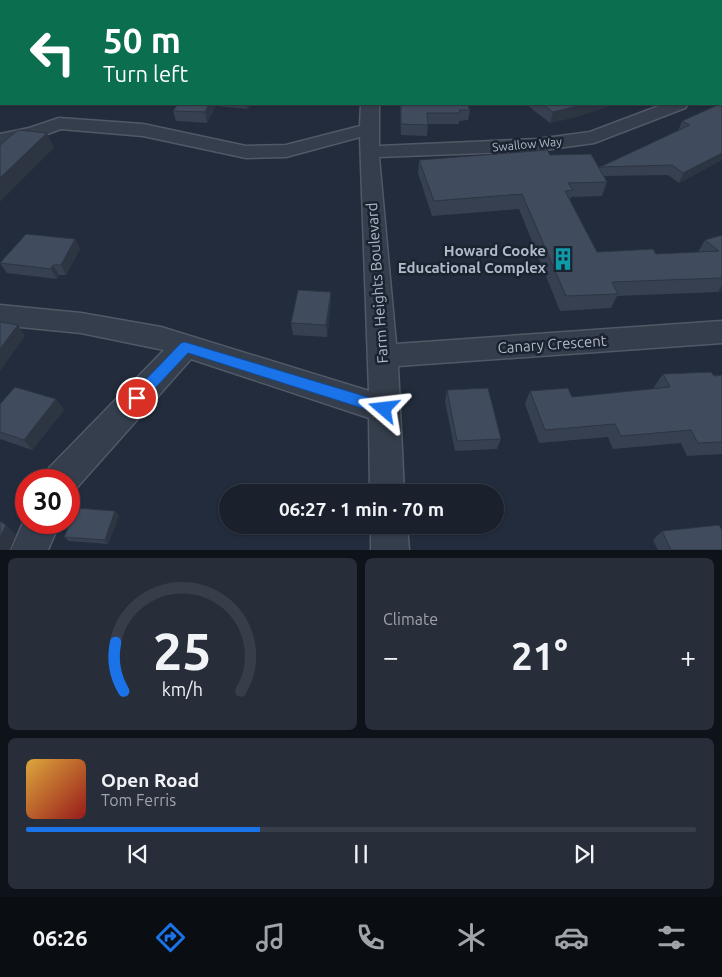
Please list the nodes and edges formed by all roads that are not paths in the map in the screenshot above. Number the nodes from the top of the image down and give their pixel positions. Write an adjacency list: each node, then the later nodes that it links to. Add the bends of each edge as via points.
1 (676, 105): 2 (street, Swallow Way, via 584,138 520,146)
2 (369, 128): 3 (street, Swallow Way, via 286,151 246,152 143,130 59,123); 7 (street, Farm Heights Boulevard)
3 (0, 140)
4 (0, 315): 6 (street, via 81,322 161,338)
5 (722, 332): 7 (street, Canary Crescent)
6 (185, 347): 8 (street); 9 (street)
7 (383, 356): 8 (street, Farm Heights Boulevard)
8 (384, 409): 10 (street, Farm Heights Boulevard)
9 (71, 469)
10 (387, 484)
11 (36, 534): 13 (street)
12 (389, 534): 14 (street)
13 (29, 550)
14 (390, 550)

